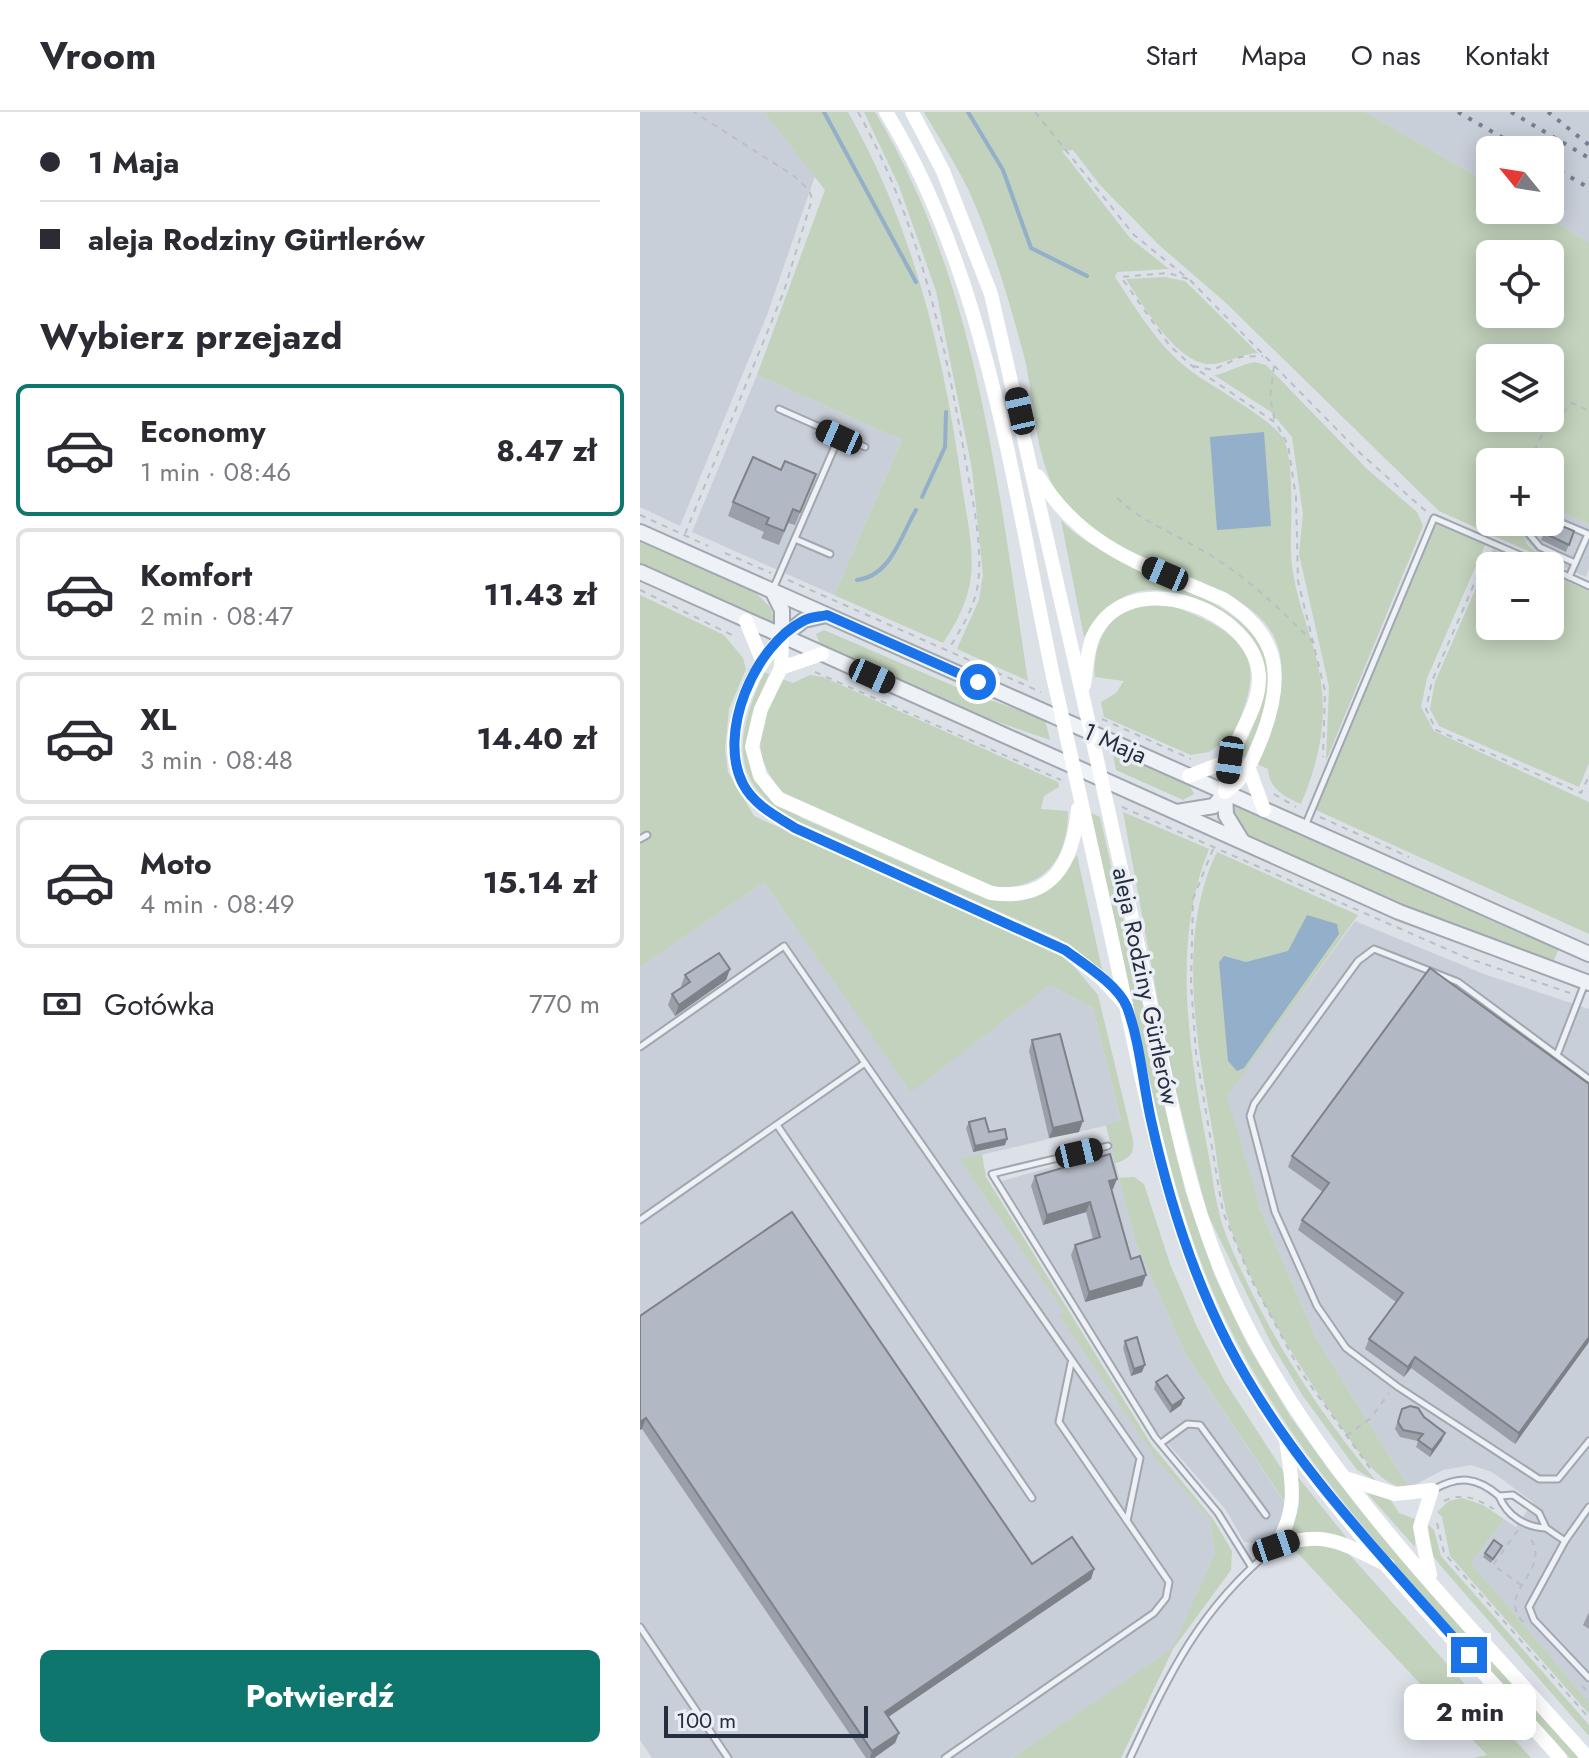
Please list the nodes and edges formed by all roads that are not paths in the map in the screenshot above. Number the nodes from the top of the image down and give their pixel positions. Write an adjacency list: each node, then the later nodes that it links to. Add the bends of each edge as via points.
1 (886, 112): 29 (main road, aleja Rodziny Gürtlerów, bridge, via 923,182 970,307)
2 (912, 112): 6 (main road, aleja Rodziny Gürtlerów, via 943,171 991,294)
3 (779, 409): 4 (lane)
4 (839, 437): 5 (lane); 10 (lane)
5 (865, 447)
6 (1031, 465): 25 (main road, aleja Rodziny Gürtlerów); 27 (main road, via 1054,502 1103,546 1223,599 1255,624 1273,656 1277,677 1273,705)
7 (1564, 524): 13 (lane, via 1588,534)
8 (640, 532): 17 (street, 1 Maja)
9 (1530, 536): 13 (lane)
10 (795, 539): 12 (lane); 17 (lane)
11 (1513, 552): 33 (lane, via 1434,518)
12 (830, 554)
13 (1575, 563): 16 (lane)
14 (640, 572): 20 (street, 1 Maja)
15 (1564, 575): 16 (lane)
16 (1569, 577): 18 (lane)
17 (775, 583): 19 (street, 1 Maja); 21 (street)
18 (1589, 586)
19 (827, 615): 21 (street, via 804,620); 28 (street, 1 Maja)
20 (746, 621): 21 (street, 1 Maja); 23 (main road)
21 (782, 637): 22 (street, 1 Maja); 23 (main road); 24 (main road)
22 (822, 654): 24 (main road); 32 (street, 1 Maja)
23 (762, 660): 39 (main road, via 735,737 737,767 755,800 795,828 1065,950)
24 (781, 668): 29 (main road, via 753,731 755,764 767,787 795,807 991,893 1023,893 1054,878 1076,836)
25 (1082, 693): 26 (main road, via 1092,639 1108,615 1150,596 1186,603 1235,630 1255,659 1257,694); 51 (main road, aleja Rodziny Gürtlerów, bridge, via 1111,806 1181,1146 1214,1254 1274,1378)
26 (1230, 760): 28 (main road); 30 (main road)
27 (1249, 769): 30 (main road); 31 (main road)
28 (1189, 776): 30 (street, 1 Maja)
29 (1076, 790): 39 (main road, aleja Rodziny Gürtlerów)
30 (1225, 792): 31 (street, 1 Maja); 32 (street, via 1214,806); 36 (street, via 1226,815)
31 (1264, 810): 33 (street, 1 Maja)
32 (1176, 812): 36 (street, 1 Maja)
33 (1307, 820): 37 (street, 1 Maja)
34 (647, 835): 35 (lane)
35 (640, 839)
36 (1242, 841): 38 (street, 1 Maja, via 1412,918)
37 (1589, 954)
38 (1587, 982): 41 (lane)
39 (1126, 1005): 48 (main road, aleja Rodziny Gürtlerów, via 1162,1165 1193,1263 1228,1343)
40 (640, 1047): 42 (lane, via 784,946)
41 (1557, 1055): 43 (lane); 49 (lane, via 1458,982 1374,949 1350,973 1250,1116 1275,1212 1317,1306 1346,1348 1539,1479 1558,1479)
42 (865, 1063): 44 (lane); 47 (lane)
43 (1589, 1079)
44 (777, 1125): 46 (lane); 54 (lane)
45 (1108, 1146): 50 (lane, via 992,1174)
46 (640, 1220)
47 (1071, 1363): 57 (lane, via 1059,1422); 57 (lane, via 1140,1458)
48 (1286, 1439): 60 (main road, via 1293,1498 1289,1523); 62 (main road, aleja Rodziny Gürtlerów)
49 (1589, 1441)
50 (1161, 1443): 56 (lane, via 1187,1424 1200,1425); 61 (lane, via 1218,1513)
51 (1344, 1477): 52 (main road, via 1395,1494); 63 (main road, aleja Rodziny Gürtlerów)
52 (1432, 1490): 53 (lane, via 1457,1479 1473,1479); 63 (main road, via 1420,1527)
53 (1499, 1496): 58 (lane, via 1504,1508 1528,1527); 58 (lane, via 1513,1495 1539,1513)
54 (1032, 1498)
55 (1589, 1507): 59 (lane)
56 (1266, 1515)
57 (1127, 1521): 67 (lane, via 1169,1582 1166,1598 1154,1613)
58 (1546, 1528): 59 (lane)
59 (1565, 1541): 65 (lane, via 1529,1607 1534,1620)
60 (1276, 1546): 61 (lane); 62 (main road, via 1304,1536 1326,1538)
61 (1251, 1566): 68 (lane, via 1198,1625)
62 (1391, 1567): 69 (main road, aleja Rodziny Gürtlerów)
63 (1432, 1580): 70 (main road, aleja Rodziny Gürtlerów)
64 (640, 1627): 66 (lane)
65 (1589, 1678)
66 (728, 1758)
67 (945, 1758)
68 (1130, 1758)
69 (1560, 1758)
70 (1588, 1758)

